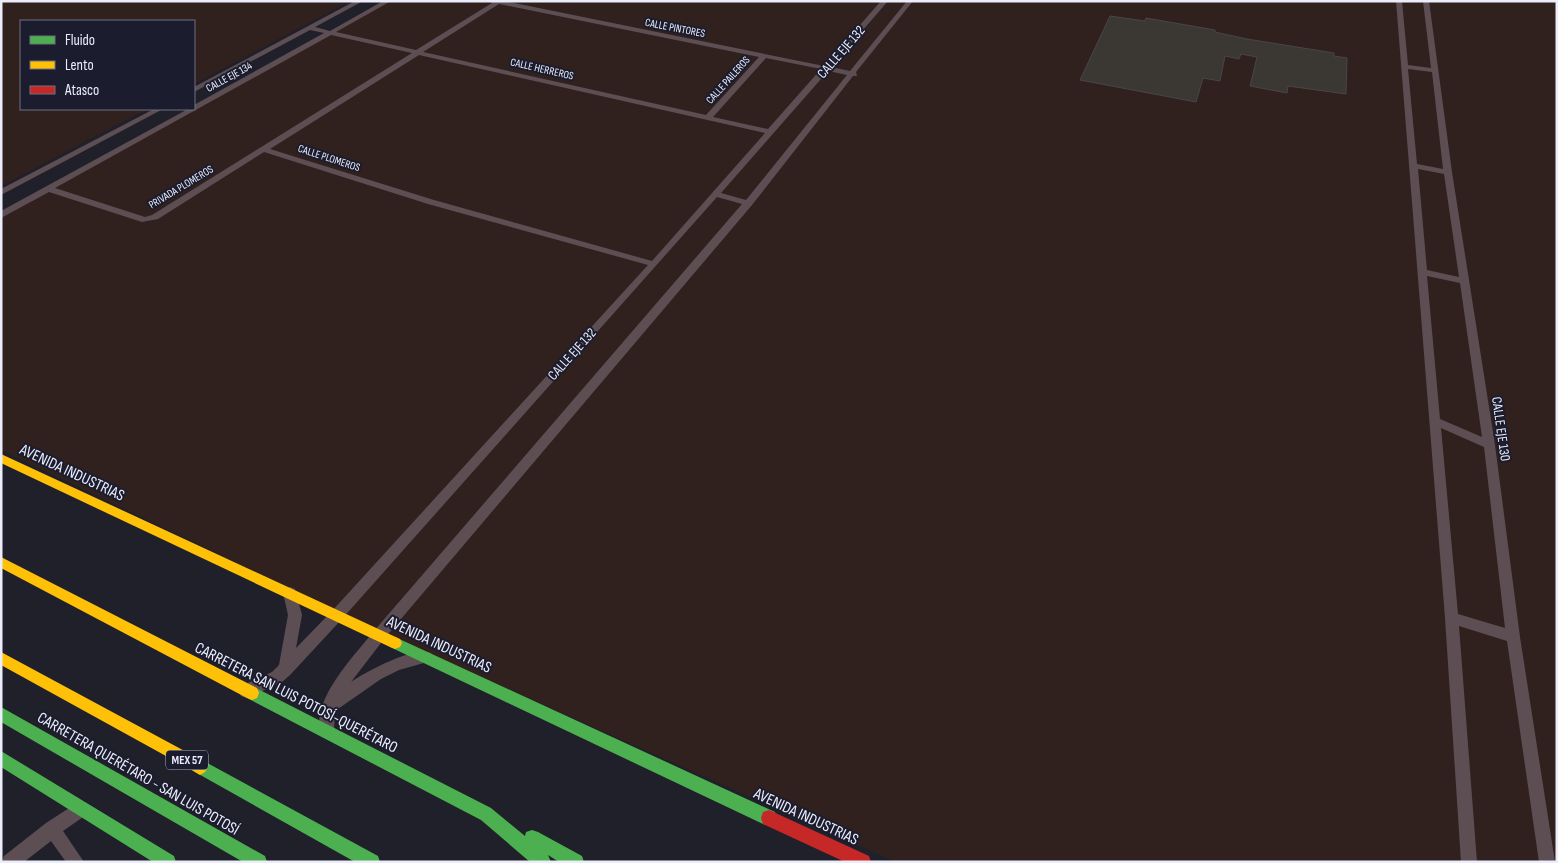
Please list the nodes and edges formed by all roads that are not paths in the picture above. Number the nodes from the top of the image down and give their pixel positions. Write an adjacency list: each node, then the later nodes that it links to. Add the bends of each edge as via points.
1 (360, 1): 8 (street, CALLE EJE 134)
2 (388, 1): 9 (street, CALLE EJE 134)
3 (885, 1): 13 (street, CALLE EJE 132)
4 (910, 1): 15 (street, CALLE EJE 132)
5 (1399, 1): 12 (street)
6 (1426, 1): 14 (street, CALLE EJE 130)
7 (495, 2): 10 (street, CALLE PLOMEROS); 11 (street, CALLE PINTORES)
8 (309, 28): 9 (street, CALLE HERREROS); 16 (street, CALLE EJE 134)
9 (332, 33): 10 (street, CALLE HERREROS); 17 (street, CALLE EJE 134)
10 (417, 52): 20 (street, CALLE HERREROS); 22 (street, CALLE PLOMEROS)
11 (764, 56): 13 (street, CALLE PINTORES); 20 (street, CALLE PAILEROS)
12 (1404, 62): 14 (street); 23 (street)
13 (827, 68): 15 (street, CALLE PINTORES); 21 (street, CALLE EJE 132)
14 (1436, 68): 24 (street, CALLE EJE 130)
15 (854, 74): 28 (street, CALLE EJE 132)
16 (195, 89)
17 (195, 109)
18 (157, 110): 26 (street)
19 (192, 110): 25 (street, CALLE EJE 134)
20 (708, 118): 21 (street, CALLE HERREROS)
21 (770, 132): 27 (street, CALLE EJE 132)
22 (264, 149): 25 (street, PRIVADA PLOMEROS, via 149,219); 30 (street, CALLE PLOMEROS, via 431,202)
23 (1414, 166): 24 (street); 31 (street)
24 (1448, 172): 32 (street, CALLE EJE 130)
25 (49, 189): 29 (street, CALLE EJE 134)
26 (1, 192)
27 (715, 194): 28 (street); 30 (street, CALLE EJE 132)
28 (748, 203): 40 (street, CALLE EJE 132)
29 (1, 215)
30 (654, 264): 38 (street, CALLE EJE 132)
31 (1423, 272): 32 (street); 33 (street)
32 (1464, 281): 34 (street, CALLE EJE 130)
33 (1435, 421): 34 (street); 39 (street)
34 (1489, 445): 41 (street, CALLE EJE 130)
35 (1, 458): 37 (main road, AVENIDA INDUSTRIAS)
36 (1, 562): 45 (main road, CARRETERA SAN LUIS POTOSÍ-QUERÉTARO)
37 (290, 593): 38 (main road, AVENIDA INDUSTRIAS); 44 (street, via 295,615)
38 (337, 616): 40 (main road, AVENIDA INDUSTRIAS); 44 (street, CALLE EJE 132)
39 (1452, 618): 41 (street); 63 (street)
40 (379, 635): 42 (main road, AVENIDA INDUSTRIAS); 46 (street, CALLE EJE 132, via 341,684)
41 (1513, 638): 64 (street, CALLE EJE 130)
42 (426, 657): 46 (street, via 384,669 357,685); 62 (main road, AVENIDA INDUSTRIAS)
43 (1, 658): 59 (main road, MEX 57)
44 (285, 670): 45 (street, CALLE EJE 132)
45 (246, 691): 50 (main road, CARRETERA SAN LUIS POTOSÍ-QUERÉTARO)
46 (328, 709): 50 (street, CALLE EJE 132)
47 (1, 714): 49 (main road, CARRETERA QUERÉTARO - SAN LUIS POTOSÍ)
48 (1, 720): 49 (main road)
49 (23, 728): 58 (main road, CARRETERA QUERÉTARO - SAN LUIS POTOSÍ)
50 (327, 732): 53 (main road, CARRETERA SAN LUIS POTOSÍ-QUERÉTARO)
51 (1, 758): 52 (main road)
52 (80, 809): 54 (street); 57 (main road)
53 (485, 814): 60 (main road); 61 (main road, CARRETERA SAN LUIS POTOSÍ-QUERÉTARO)
54 (52, 829): 55 (street); 56 (street)
55 (10, 862)
56 (76, 862)
57 (168, 862)
58 (259, 862)
59 (372, 862)
60 (543, 862)
61 (576, 862)
62 (863, 862)
63 (1468, 862)
64 (1547, 862)

